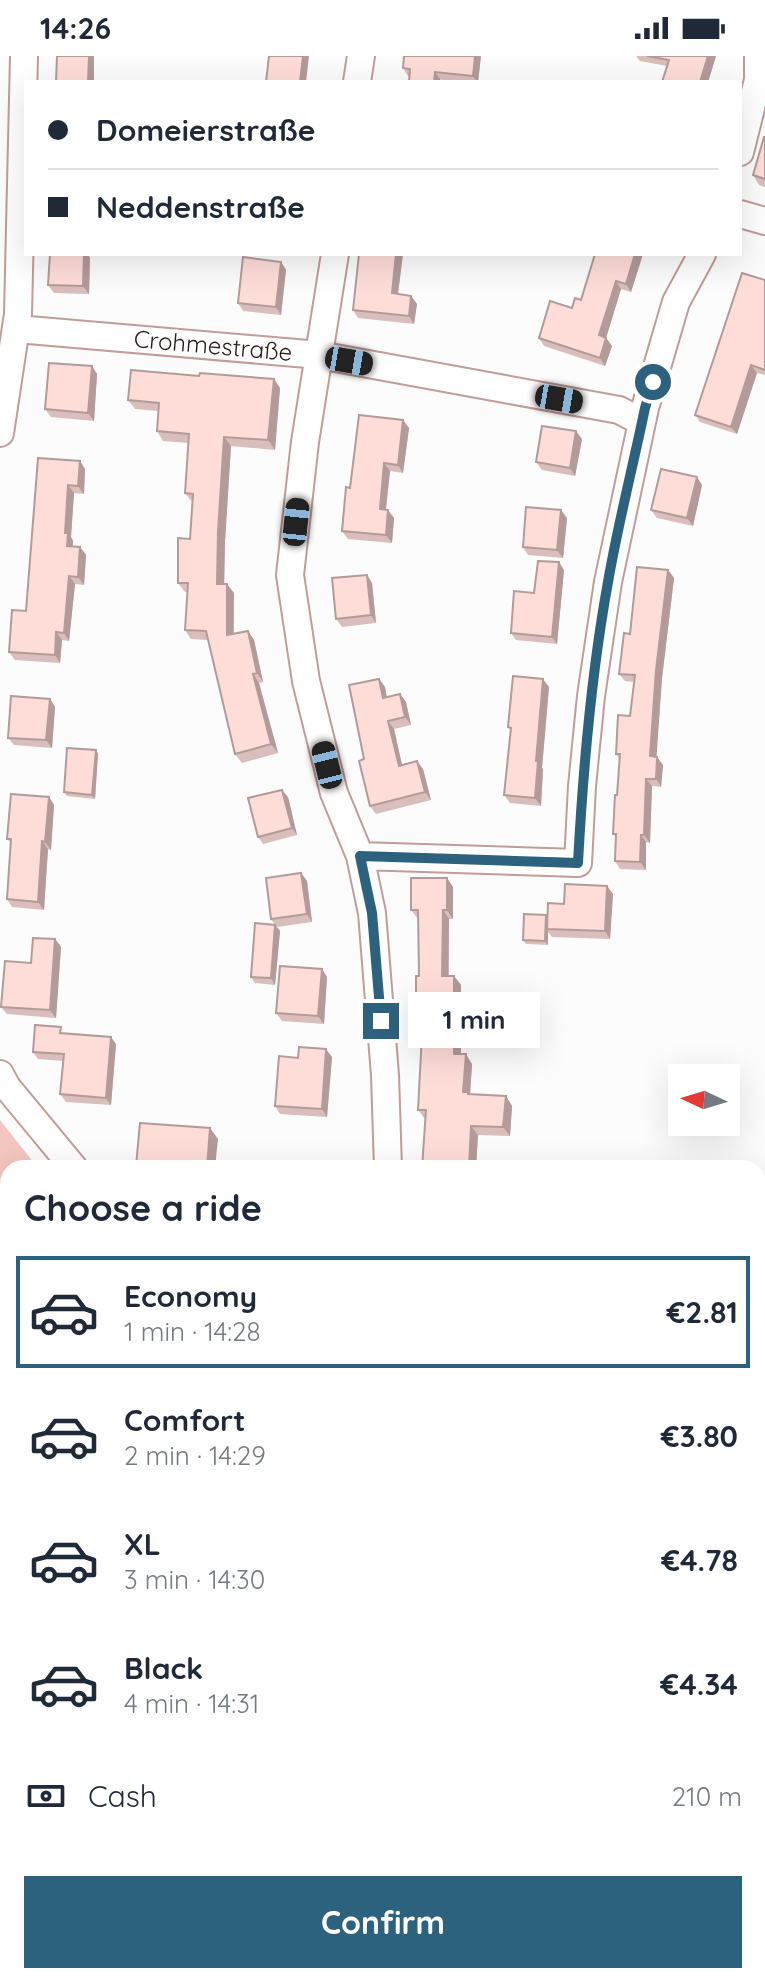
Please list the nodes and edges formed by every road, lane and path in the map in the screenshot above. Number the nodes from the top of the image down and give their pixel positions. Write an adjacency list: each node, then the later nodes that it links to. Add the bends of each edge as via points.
1 (24, 56): 10 (street)
2 (361, 56): 4 (street)
3 (758, 56): 5 (street, via 758,80)
4 (357, 80)
5 (742, 144)
6 (742, 215): 7 (street)
7 (765, 221)
8 (335, 256): 11 (street)
9 (701, 256): 12 (street, via 676,302)
10 (17, 329): 11 (street, Crohmestraße); 13 (street)
11 (319, 355): 12 (street, Crohmestraße, via 619,410); 14 (street, via 290,575 306,681 334,793)
12 (642, 422): 14 (street, via 593,681 578,863)
13 (0, 433)
14 (360, 856): 17 (street, via 372,913)
15 (0, 1074): 16 (street)
16 (67, 1160)
17 (388, 1160)

